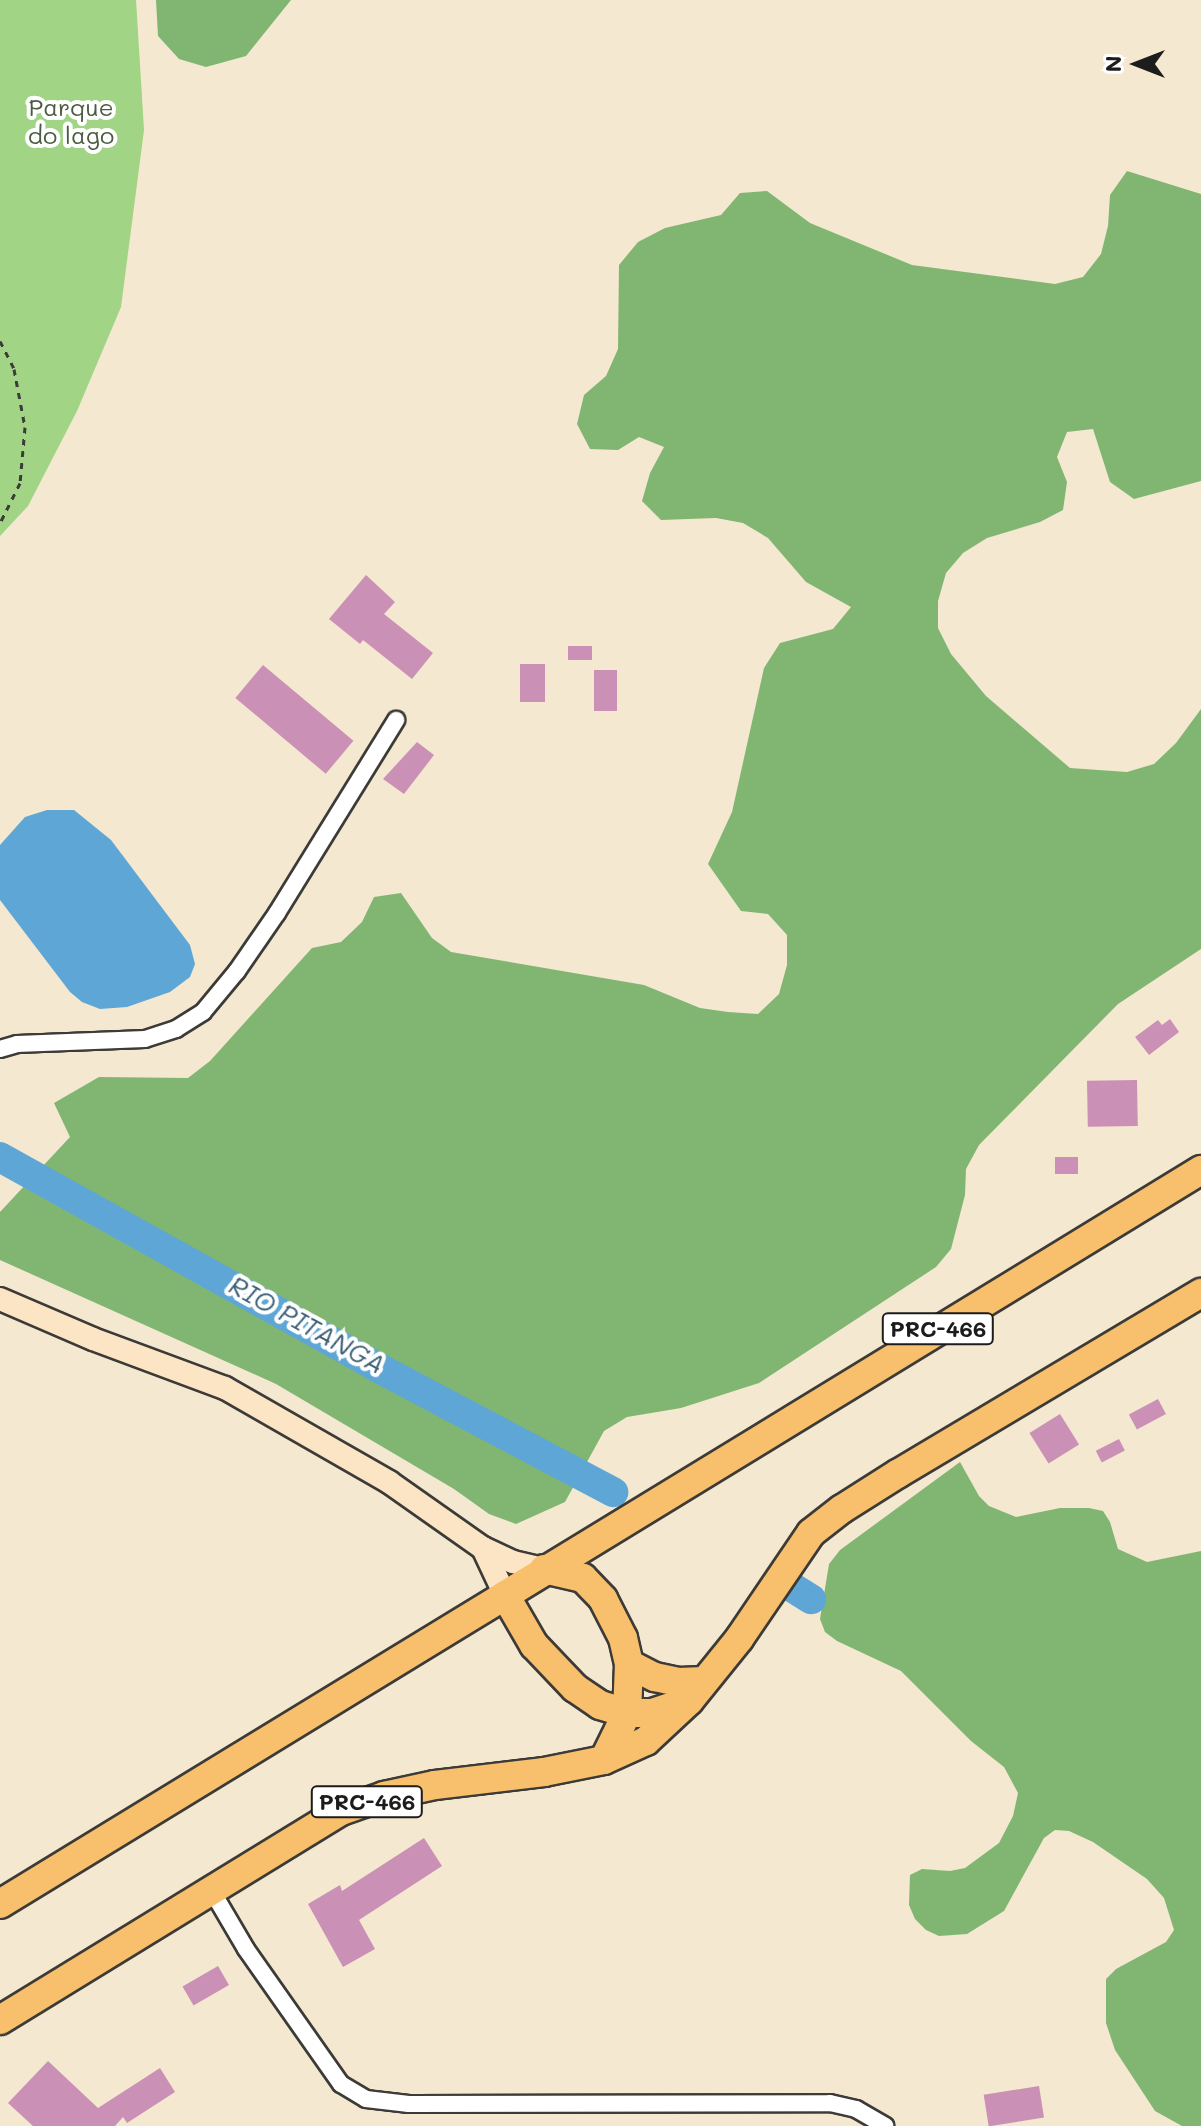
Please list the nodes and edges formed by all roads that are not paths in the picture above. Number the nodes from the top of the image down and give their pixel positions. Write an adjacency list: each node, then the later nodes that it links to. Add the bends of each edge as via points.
1 (396, 720): 2 (street, via 277,913 203,1012 176,1029 145,1039)
2 (0, 1049)
3 (1201, 1170): 7 (highway, PRC-466)
4 (1201, 1293): 10 (highway, PRC-466, via 842,1509 811,1533 739,1639)
5 (0, 1299): 6 (main road, via 237,1394 389,1482)
6 (483, 1548): 7 (main road); 8 (main road)
7 (544, 1569): 8 (highway, PRC-466); 9 (highway, via 583,1578 603,1599 623,1638)
8 (505, 1595): 11 (highway, via 534,1645 575,1688 600,1705); 14 (highway, PRC-466)
9 (629, 1664): 10 (highway); 11 (highway)
10 (696, 1691): 11 (highway, via 652,1713); 12 (highway, PRC-466, via 646,1741)
11 (627, 1713): 12 (highway)
12 (604, 1760): 13 (highway, PRC-466, via 384,1796 341,1811)
13 (212, 1891): 15 (highway, PRC-466); 16 (street, via 341,2084 366,2099 409,2104 830,2103 856,2109)
14 (0, 1904)
15 (0, 2020)
16 (886, 2126)

